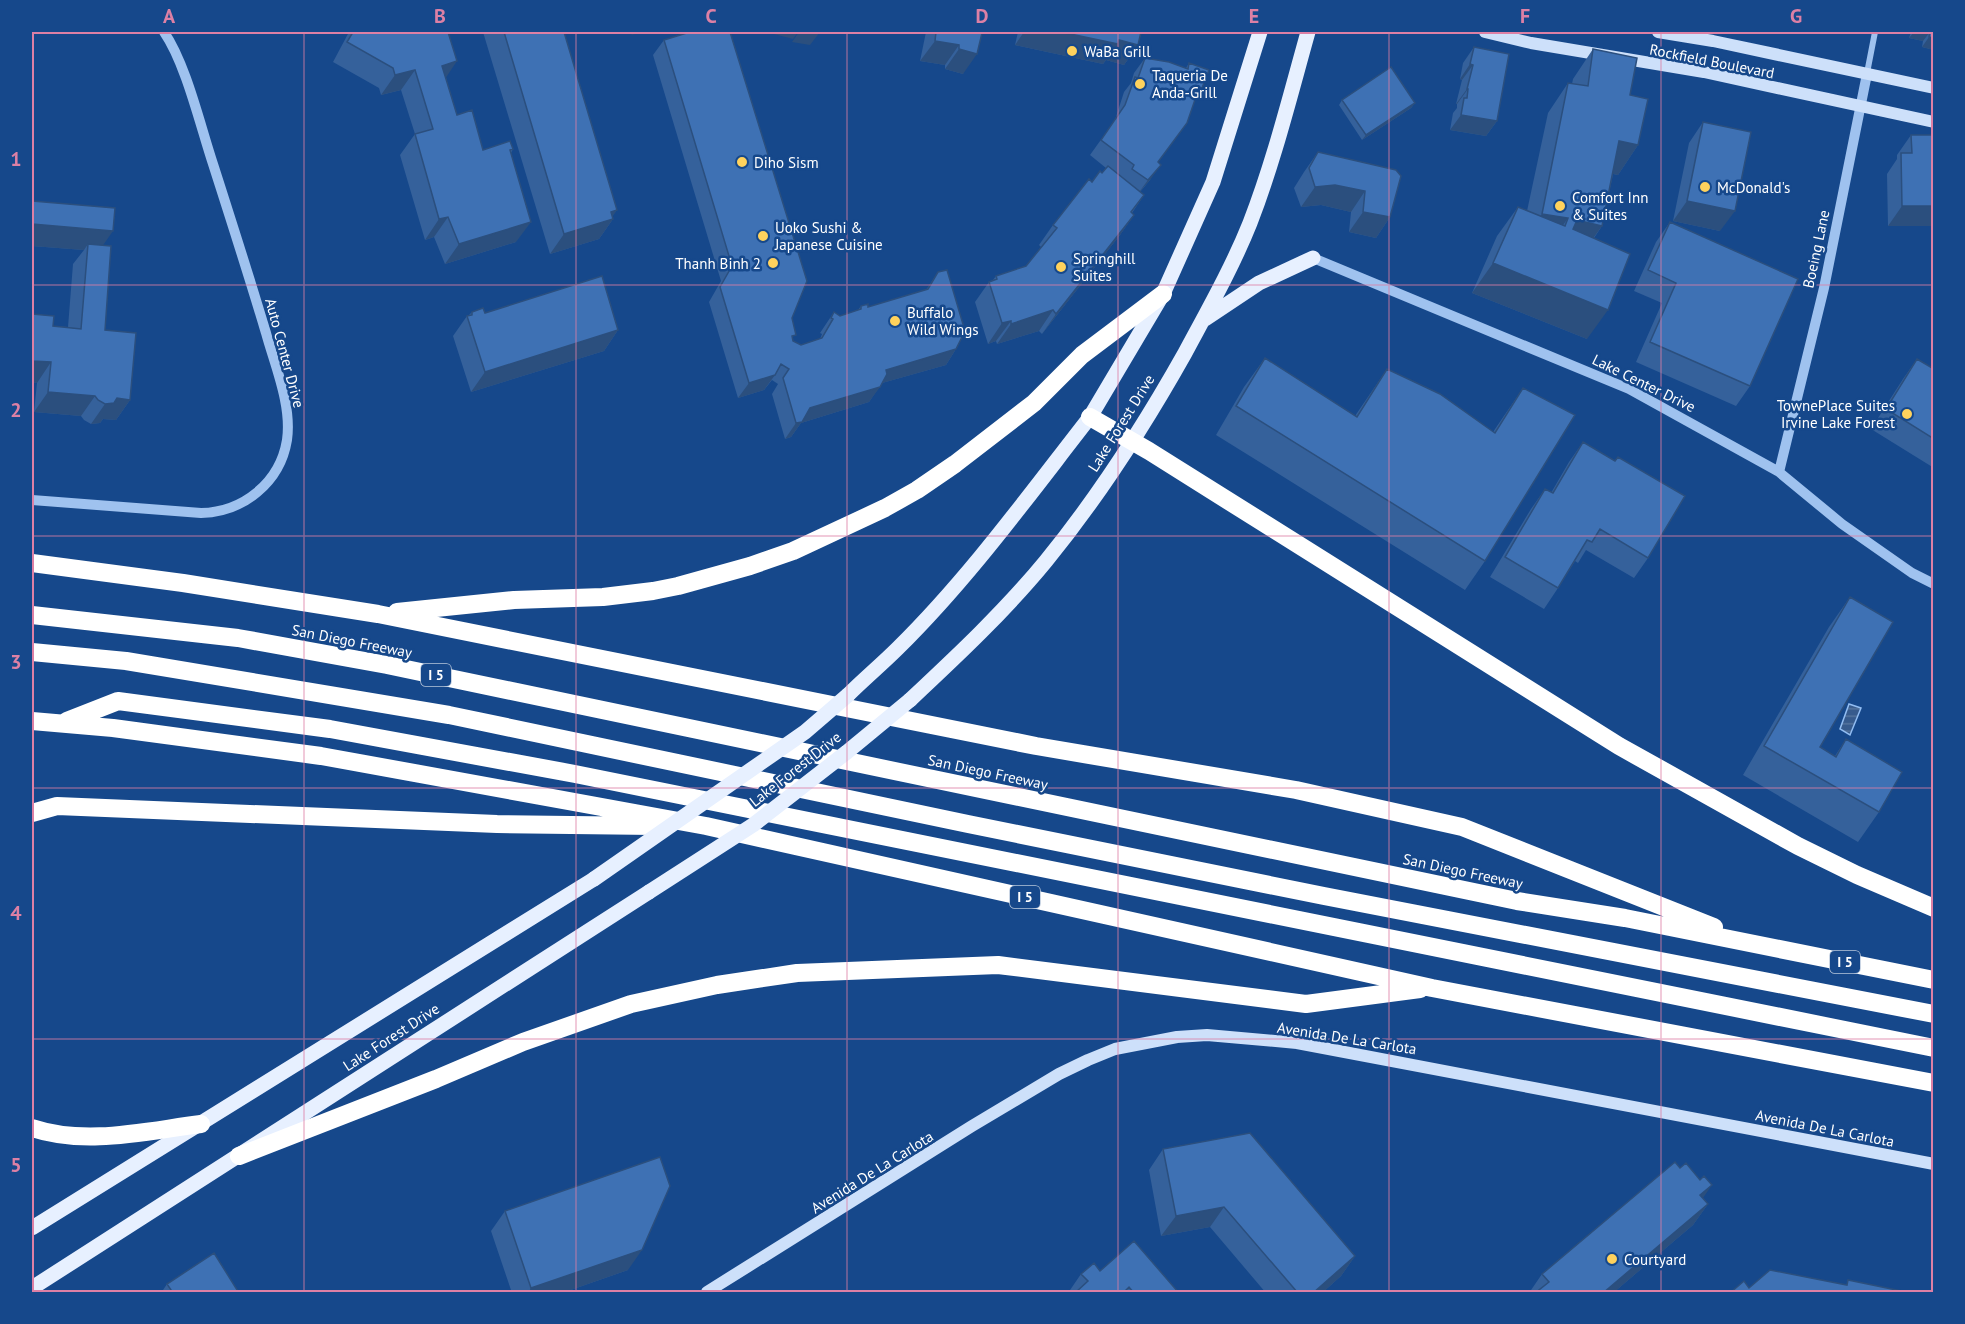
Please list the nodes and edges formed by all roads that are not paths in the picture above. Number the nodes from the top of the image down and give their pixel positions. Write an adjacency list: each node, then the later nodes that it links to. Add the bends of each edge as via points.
1 (1260, 32): 12 (main road, Lake Forest Drive, via 1213,182)
2 (1308, 32): 13 (main road, Lake Forest Drive, via 1265,180 1230,267)
3 (1485, 32): 9 (main road, Rockfield Boulevard, via 1531,44 1704,72)
4 (1658, 32): 7 (main road, Rockfield Boulevard)
5 (1875, 32): 7 (street, Boeing Lane)
6 (168, 33): 17 (street, Auto Center Drive, via 275,365 286,407 285,447 272,476 259,491 218,512)
7 (1867, 74): 8 (main road, Rockfield Boulevard); 9 (street, Boeing Lane)
8 (1934, 88)
9 (1861, 107): 10 (main road, Rockfield Boulevard); 16 (street, Boeing Lane, via 1824,288)
10 (1934, 122)
11 (1313, 258): 13 (main road, via 1259,283); 16 (street, Lake Center Drive, via 1629,388)
12 (1163, 294): 14 (main road, Lake Forest Drive); 20 (highway, via 1082,355 1034,403 955,464 885,508 793,550 653,591)
13 (1202, 321): 15 (main road, Lake Forest Drive)
14 (1090, 417): 15 (highway); 34 (main road, Lake Forest Drive, bridge, via 999,533 899,648 805,732 594,879)
15 (1132, 441): 27 (highway, via 1619,746 1798,846); 36 (main road, Lake Forest Drive, bridge, via 1046,561 959,655 847,752 753,825)
16 (1779, 472): 19 (street, Lake Center Drive, via 1842,524)
17 (32, 500)
18 (32, 563): 20 (highway)
19 (1934, 584)
20 (378, 614): 28 (highway, via 1036,746 1296,790 1462,827)
21 (32, 615): 28 (highway, San Diego Freeway / I 5, via 238,638 387,665 1517,901)
22 (32, 652): 31 (highway, via 126,661 449,715 968,824)
23 (32, 721): 24 (highway, I 5)
24 (63, 723): 26 (highway, I 5, via 321,756); 32 (highway, via 118,702 330,729 563,772)
25 (32, 813): 26 (highway, via 57,806 497,824)
26 (706, 826): 30 (highway, I 5)
27 (1934, 908)
28 (1756, 944): 29 (highway, San Diego Freeway / I 5)
29 (1934, 980)
30 (1432, 988): 33 (highway, I 5); 36 (highway, via 1306,1004 998,965 796,973 631,1004 523,1042)
31 (1934, 1014)
32 (1934, 1048)
33 (1934, 1083)
34 (201, 1124): 35 (highway, via 103,1137 70,1136); 38 (main road, Lake Forest Drive)
35 (32, 1128)
36 (239, 1156): 39 (main road, Lake Forest Drive)
37 (1934, 1164): 40 (main road, Avenida De La Carlota, via 1298,1043 1207,1035 1177,1037 1115,1049 1059,1074)
38 (32, 1228)
39 (34, 1287)
40 (707, 1293)

